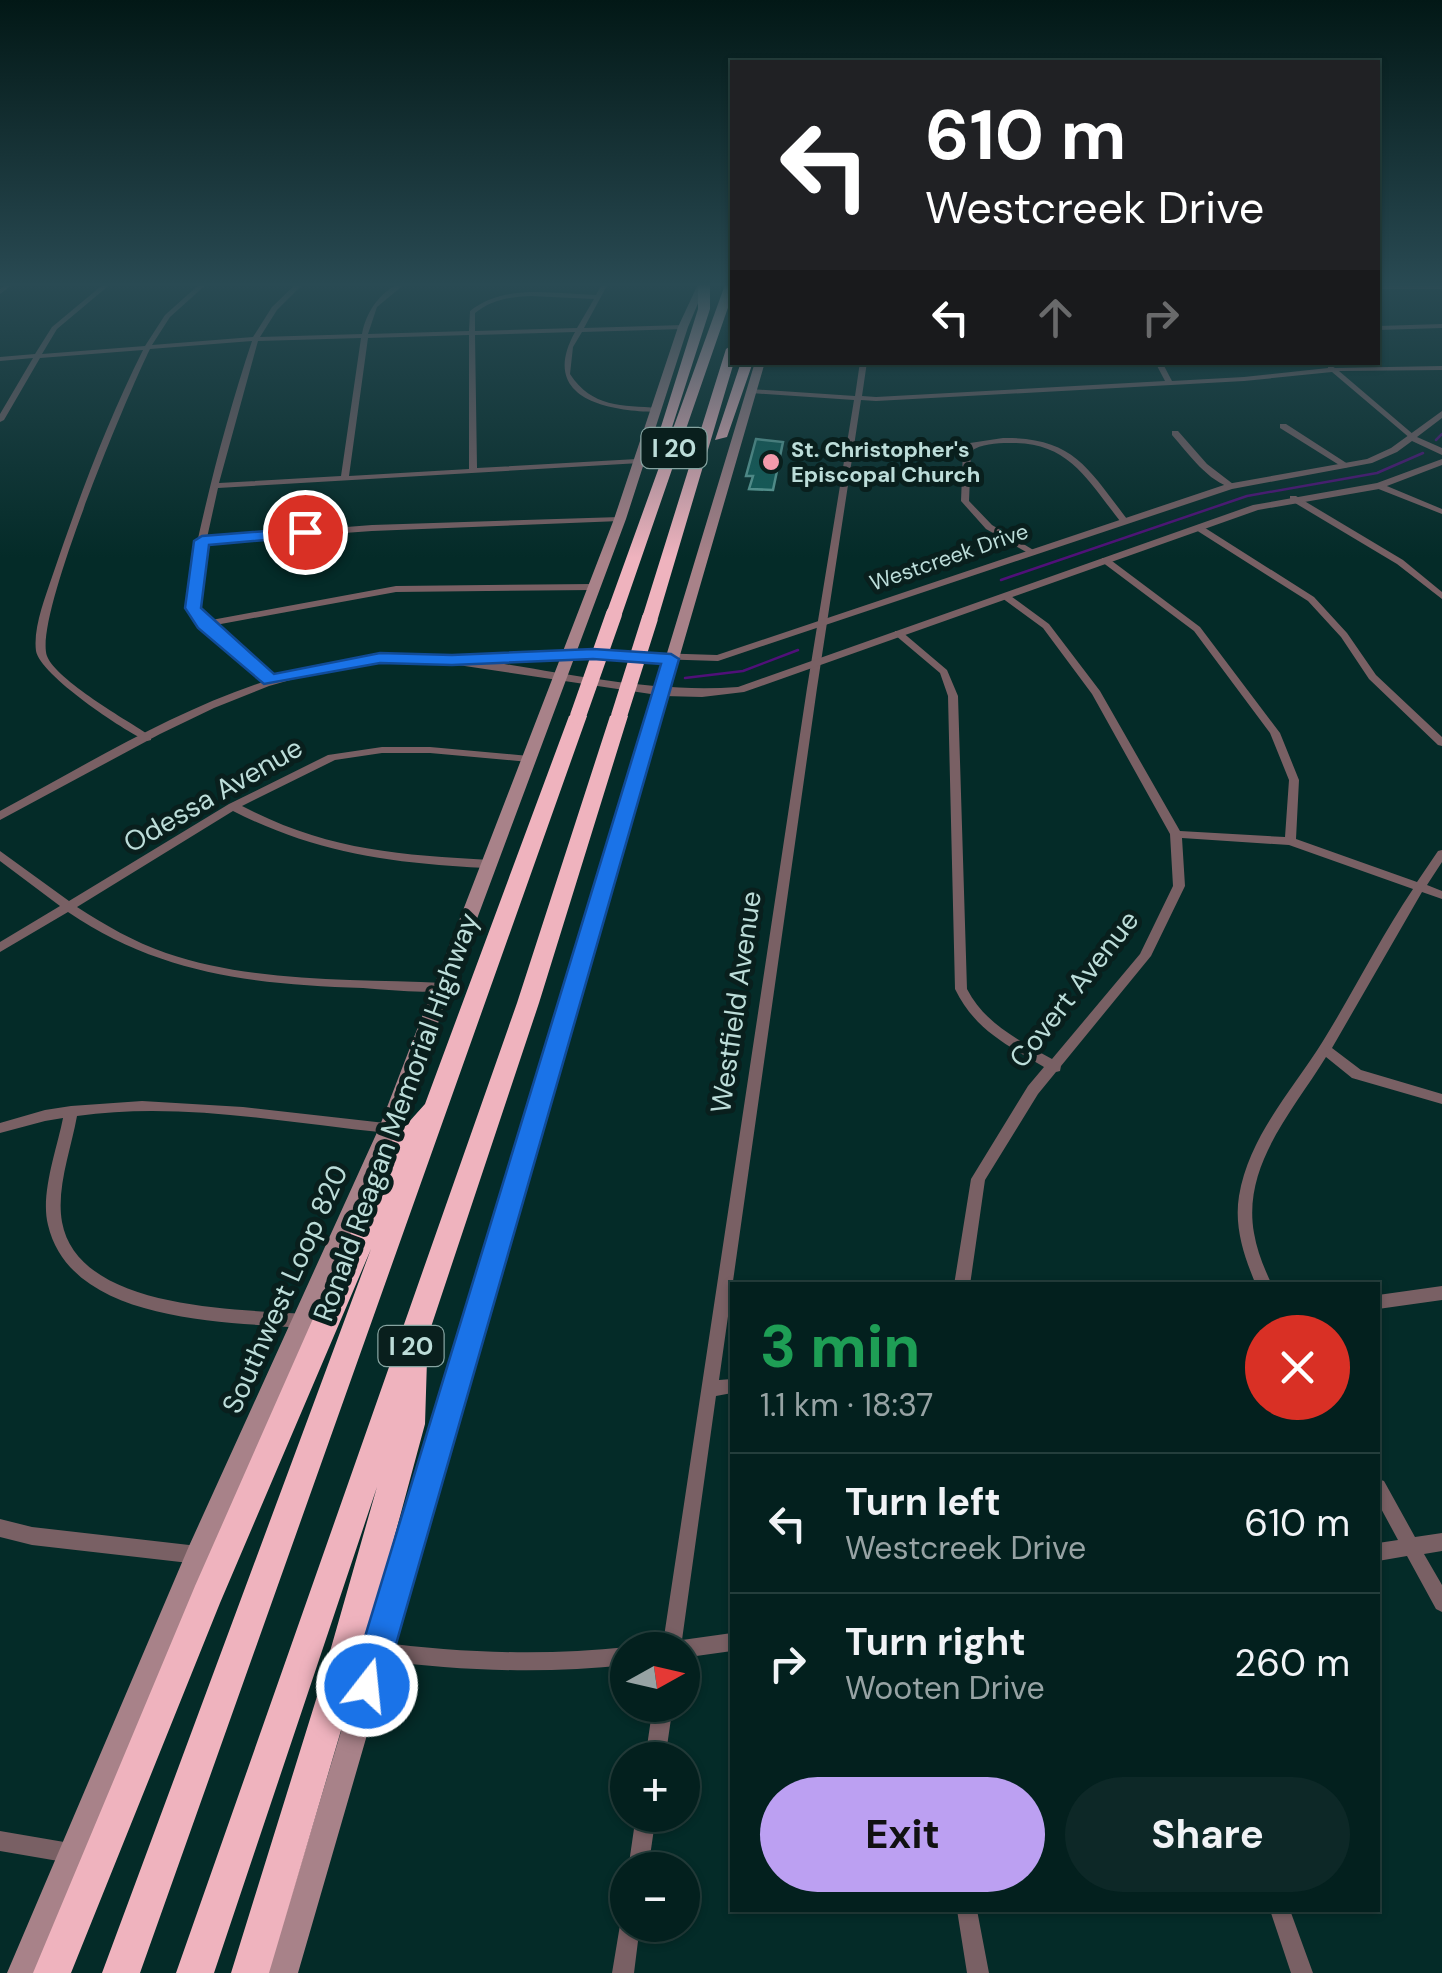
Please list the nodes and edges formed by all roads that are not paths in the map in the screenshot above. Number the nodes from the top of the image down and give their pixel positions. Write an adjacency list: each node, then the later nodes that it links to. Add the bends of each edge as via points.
1 (25, 374): 22 (street)
2 (138, 374): 58 (street, via 40,640 50,669)
3 (246, 374): 34 (street)
4 (358, 374): 32 (street)
5 (472, 374): 30 (street)
6 (567, 374): 20 (street, via 573,387 610,406)
7 (667, 374): 20 (main road, Southwest Loop 820)
8 (683, 374): 33 (highway, via 655,463)
9 (700, 374): 33 (highway, Ronald Reagan Memorial Highway / I 20)
10 (724, 374): 31 (highway, I 20)
11 (743, 374): 31 (highway, via 711,459)
12 (756, 374): 18 (main road)
13 (861, 374): 19 (street, Westfield Avenue)
14 (1165, 374): 17 (street)
15 (1253, 374): 17 (street)
16 (1337, 374): 25 (street)
17 (1170, 383): 19 (street)
18 (751, 391): 19 (street); 52 (main road)
19 (856, 399): 49 (street, Westfield Avenue)
20 (655, 410): 27 (main road, Southwest Loop 820)
21 (1442, 414): 25 (street, Westcreek Drive)
22 (0, 420)
23 (1283, 426): 29 (street)
24 (1175, 432): 35 (street)
25 (1411, 437): 26 (street); 29 (street, Westcreek Drive, via 1384,456)
26 (1442, 452)
27 (637, 461): 30 (street); 40 (main road, Southwest Loop 820)
28 (1442, 462): 36 (street, Westcreek Drive)
29 (1347, 466): 35 (street, Westcreek Drive)
30 (473, 469): 32 (street)
31 (695, 470): 85 (highway, I 20, bridge)
32 (344, 477): 34 (street)
33 (662, 482): 75 (highway, Ronald Reagan Memorial Highway / I 20, bridge)
34 (216, 486): 42 (street)
35 (1230, 486): 39 (street, Westcreek Drive)
36 (1380, 486): 37 (street, Westcreek Drive); 38 (street)
37 (1293, 498): 41 (street, Westcreek Drive); 47 (street, via 1400,562)
38 (1442, 512)
39 (1123, 519): 43 (street, Westcreek Drive); 43 (street, via 1072,454 1049,442 986,442 966,450 964,491 975,516)
40 (620, 520): 42 (street); 45 (main road, Southwest Loop 820)
41 (1199, 528): 44 (street, Westcreek Drive); 59 (street, via 1311,598 1372,677)
42 (202, 541): 48 (street, via 192,594)
43 (1031, 551): 49 (street, Westcreek Drive)
44 (1105, 560): 46 (street, Westcreek Drive); 64 (street, via 1183,615 1275,734 1294,780)
45 (594, 587): 48 (street, via 396,588); 51 (main road, Southwest Loop 820)
46 (1004, 596): 50 (street, Westcreek Drive); 63 (street, Covert Avenue, via 1046,626 1077,663)
47 (1442, 596)
48 (204, 624): 56 (street)
49 (821, 624): 52 (street, Westcreek Drive, via 718,658); 54 (street, Westfield Avenue)
50 (898, 633): 54 (street, Westcreek Drive); 74 (street, via 950,682 958,732 961,989 967,1006)
51 (569, 655): 52 (street, Westcreek Drive); 53 (street, Westcreek Drive); 55 (main road, Southwest Loop 820)
52 (671, 659): 57 (main road)
53 (452, 660): 55 (street, Westcreek Drive); 56 (street, Westcreek Drive, via 380,658)
54 (816, 662): 57 (street, Westcreek Drive, via 740,690); 87 (street, Westfield Avenue)
55 (560, 678): 57 (street, Westcreek Drive); 60 (main road, Southwest Loop 820)
56 (270, 680): 58 (street, Westcreek Drive)
57 (662, 694): 98 (main road)
58 (147, 738): 62 (street, Westcreek Drive)
59 (1442, 742)
60 (529, 759): 61 (street, Odessa Avenue, via 430,750 347,754 306,767); 67 (main road, Southwest Loop 820)
61 (233, 806): 67 (street, via 278,832 346,852); 70 (street, Odessa Avenue)
62 (0, 816)
63 (1176, 834): 64 (street); 74 (street, Covert Avenue, via 1178,886 1157,938)
64 (1290, 841): 68 (street)
65 (1442, 854): 68 (street)
66 (0, 855): 70 (street)
67 (490, 864): 72 (main road, Southwest Loop 820)
68 (1420, 884): 69 (street); 73 (street)
69 (1442, 895)
70 (70, 908): 71 (street, Odessa Avenue); 72 (street, via 112,934 183,962)
71 (0, 948)
72 (444, 987): 79 (main road, Southwest Loop 820)
73 (1325, 1049): 76 (street, via 1357,1074); 81 (street, via 1276,1116 1246,1193 1247,1246)
74 (1055, 1066): 80 (street, Covert Avenue, via 1005,1130 978,1180)
75 (440, 1099): 106 (highway, via 404,1142 206,1596); 107 (highway, Ronald Reagan Memorial Highway / I 20)
76 (1442, 1100)
77 (71, 1111): 78 (street); 79 (street, via 161,1108); 84 (street, via 56,1228 66,1254 93,1279 169,1308)
78 (0, 1128)
79 (389, 1128): 84 (main road, Southwest Loop 820)
80 (962, 1282)
81 (1263, 1282)
82 (1442, 1293): 83 (street)
83 (1380, 1302)
84 (304, 1320): 93 (main road, Southwest Loop 820)
85 (414, 1334): 108 (highway, I 20); 109 (highway, via 410,1424)
86 (730, 1386): 87 (street)
87 (710, 1390): 95 (street, Westfield Avenue)
88 (1380, 1491): 91 (street)
89 (0, 1528): 93 (street)
90 (1442, 1542): 91 (street)
91 (1412, 1547): 92 (street); 94 (street)
92 (1380, 1552)
93 (198, 1555): 101 (main road, Southwest Loop 820)
94 (1442, 1603)
95 (676, 1632)
96 (730, 1642): 97 (street)
97 (700, 1646)
98 (377, 1651): 99 (street, via 459,1662); 110 (main road)
99 (610, 1658)
100 (0, 1841): 101 (street)
101 (70, 1853): 105 (main road, Southwest Loop 820)
102 (966, 1912): 112 (street)
103 (1281, 1912): 113 (street)
104 (628, 1942): 111 (street)
105 (22, 1973)
106 (52, 1973)
107 (120, 1973)
108 (195, 1973)
109 (250, 1973)
110 (283, 1973)
111 (623, 1973)
112 (978, 1973)
113 (1302, 1973)

